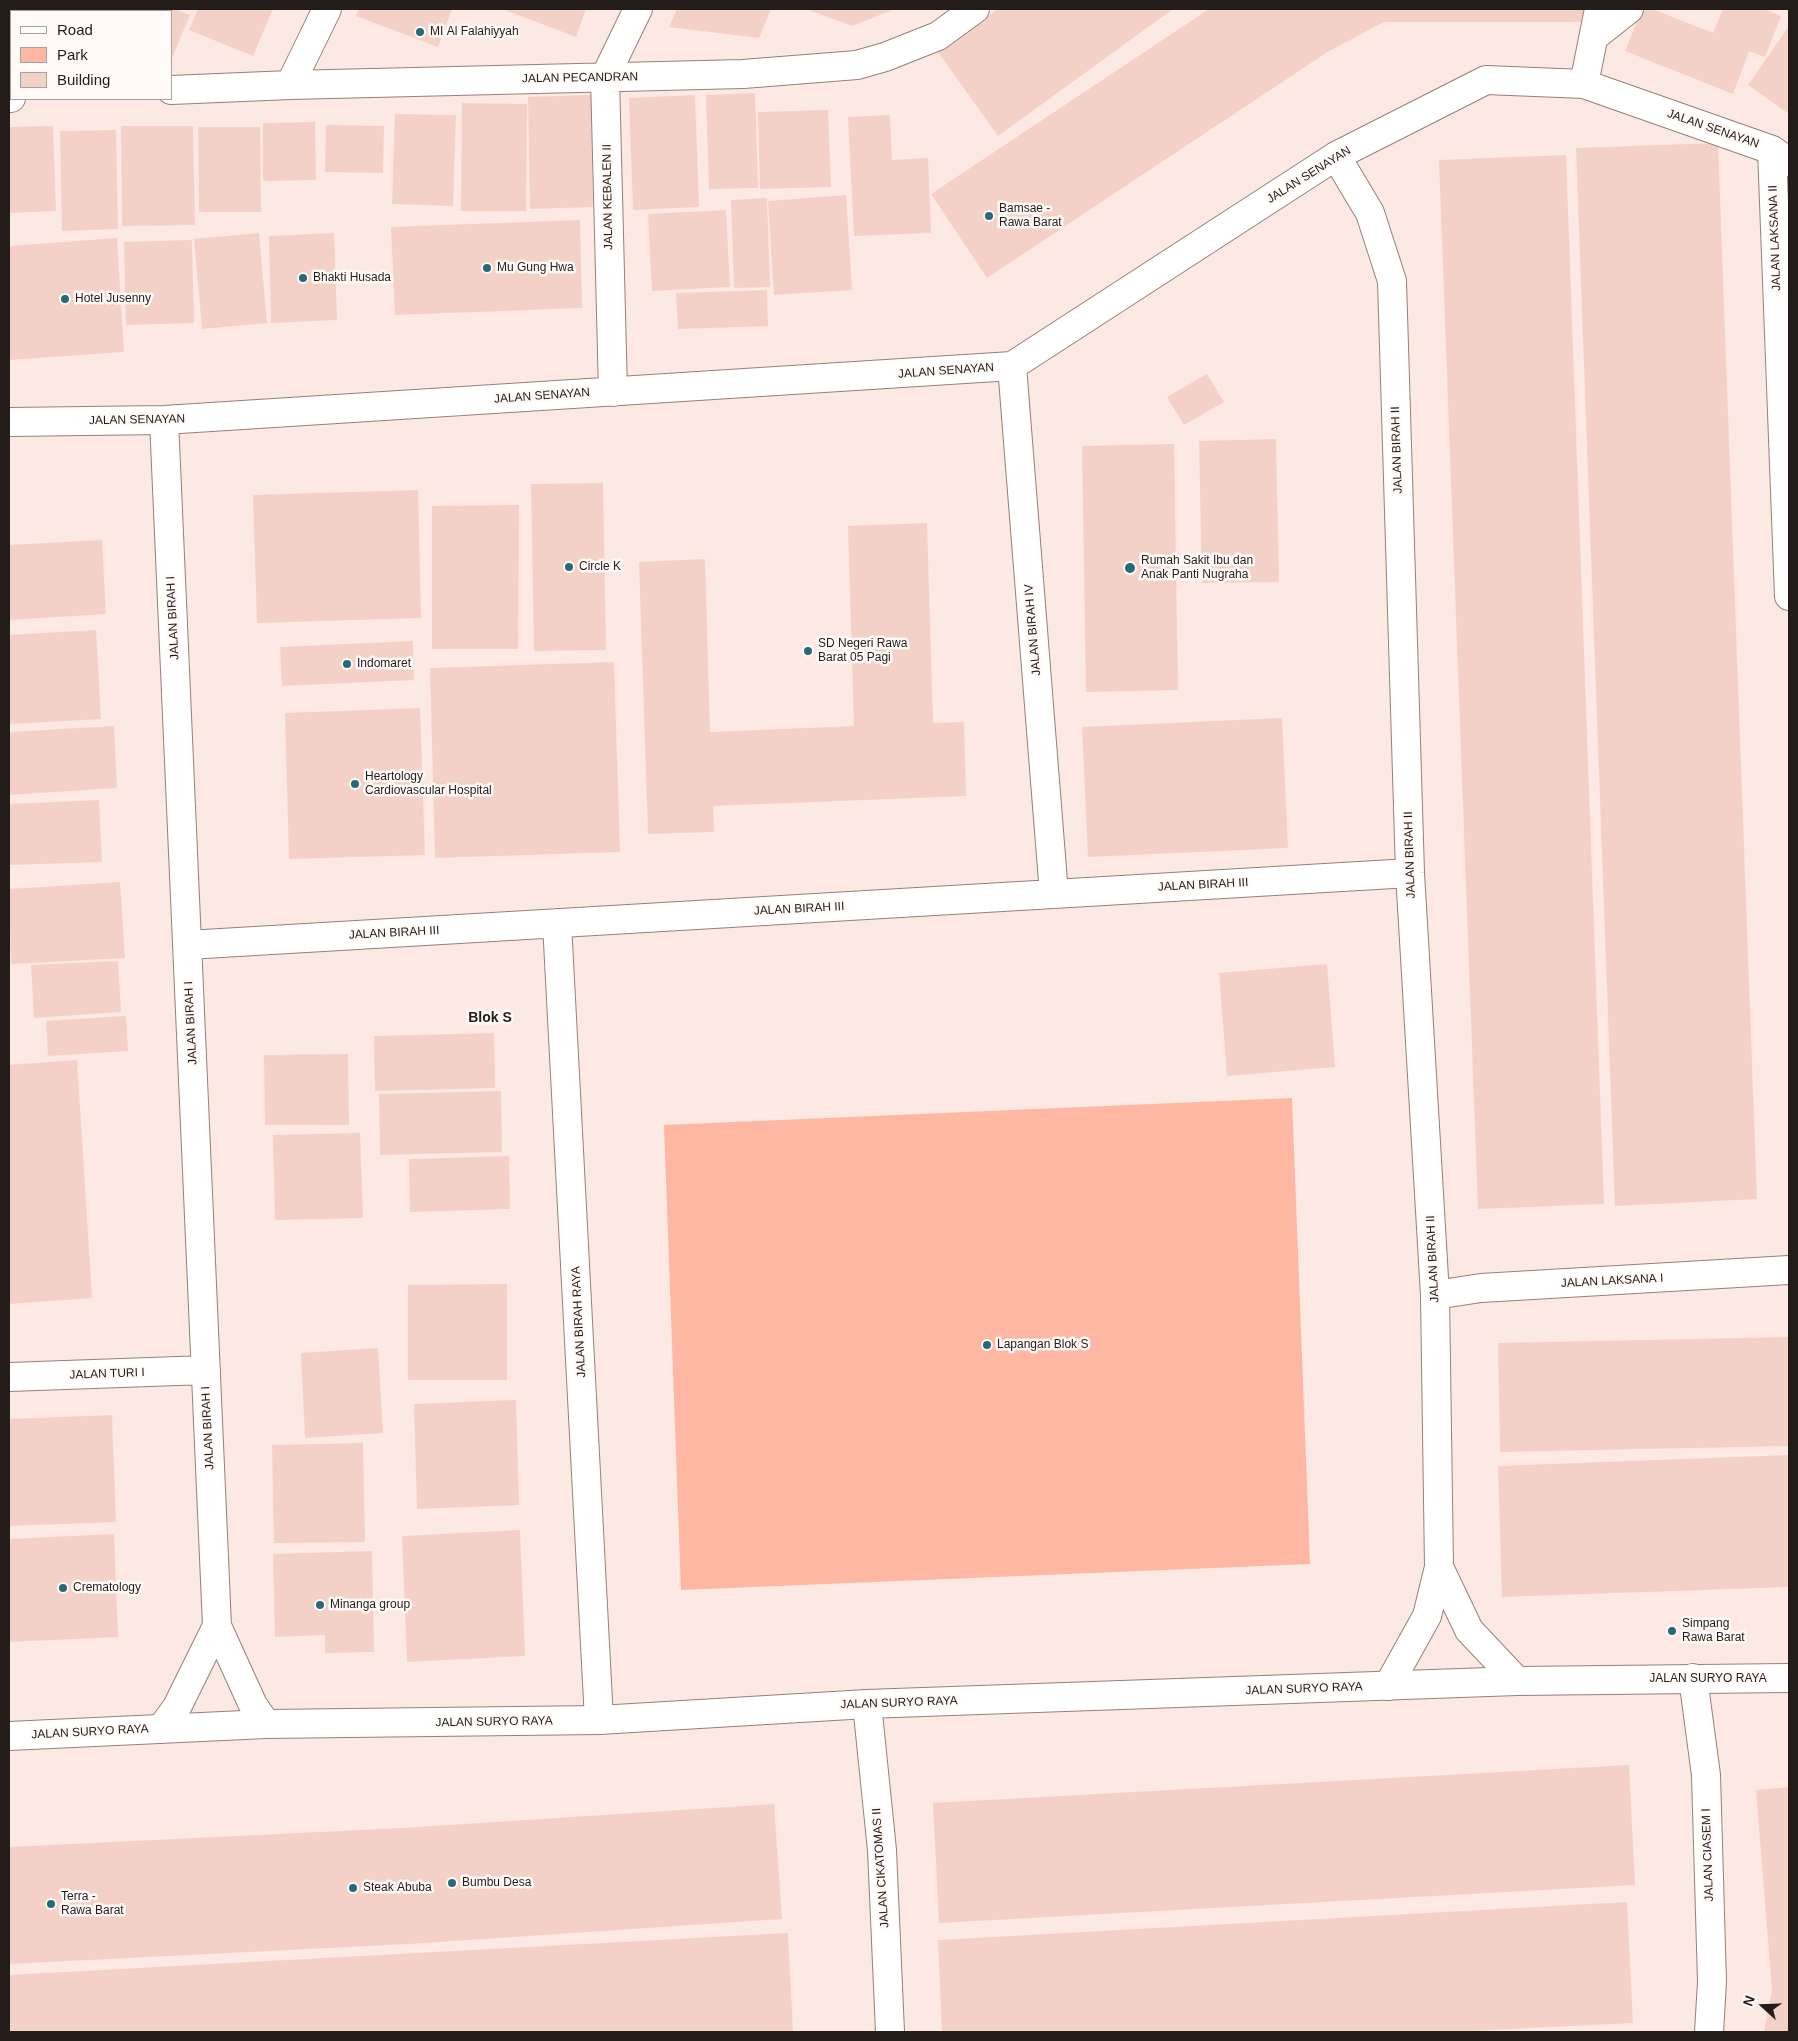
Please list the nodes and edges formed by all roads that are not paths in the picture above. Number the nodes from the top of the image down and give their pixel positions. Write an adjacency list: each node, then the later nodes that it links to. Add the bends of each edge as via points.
1 (327, 9): 11 (street)
2 (638, 9): 9 (street, JALAN KEBALEN II)
3 (949, 9): 7 (street)
4 (975, 9): 7 (street, JALAN PECANDRAN)
5 (1599, 9): 8 (street)
6 (1629, 9): 8 (street)
7 (938, 36): 9 (street, JALAN PECANDRAN, via 857,66 743,74)
8 (1595, 36): 10 (street)
9 (605, 77): 11 (street, JALAN PECANDRAN); 16 (street, JALAN KEBALEN II)
10 (1584, 84): 13 (street, JALAN SENAYAN, via 1486,80); 14 (street, JALAN SENAYAN)
11 (290, 85): 12 (street, JALAN PECANDRAN)
12 (172, 90)
13 (1336, 156): 15 (street, JALAN SENAYAN); 20 (street, JALAN BIRAH II, via 1370,213 1392,281)
14 (1781, 156): 19 (street, JALAN LAKSANA II)
15 (1012, 366): 16 (street, JALAN SENAYAN); 21 (street, JALAN BIRAH IV)
16 (613, 392): 17 (street, JALAN SENAYAN)
17 (164, 420): 18 (street, JALAN SENAYAN); 23 (street, JALAN BIRAH I)
18 (9, 422)
19 (1789, 596)
20 (1410, 872): 21 (street, JALAN BIRAH III); 25 (street, JALAN BIRAH II)
21 (1054, 894): 22 (street, JALAN BIRAH III)
22 (557, 923): 23 (street, JALAN BIRAH III); 35 (street, JALAN BIRAH RAYA)
23 (187, 945): 26 (street, JALAN BIRAH I)
24 (1789, 1270): 25 (street, JALAN LAKSANA I, via 1481,1288)
25 (1435, 1295): 28 (street, JALAN BIRAH II)
26 (206, 1370): 27 (street, JALAN TURI I); 29 (street, JALAN BIRAH I)
27 (9, 1378)
28 (1440, 1567): 32 (street, JALAN BIRAH II, via 1469,1630); 33 (street, JALAN BIRAH II, via 1426,1616)
29 (217, 1626): 36 (street, JALAN BIRAH I, via 253,1704); 37 (street, JALAN BIRAH I, via 177,1707)
30 (1693, 1678): 31 (street, JALAN SURYO RAYA); 32 (street, JALAN SURYO RAYA); 40 (street, JALAN CIASEM I, via 1706,1775 1712,1982)
31 (1789, 1678)
32 (1517, 1681): 33 (street, JALAN SURYO RAYA)
33 (1388, 1686): 34 (street, JALAN SURYO RAYA)
34 (867, 1704): 35 (street, JALAN SURYO RAYA); 39 (street, JALAN CIKATOMAS II, via 882,1850)
35 (599, 1720): 36 (street, JALAN SURYO RAYA)
36 (266, 1724): 37 (street, JALAN SURYO RAYA)
37 (161, 1729): 38 (street, JALAN SURYO RAYA)
38 (9, 1736)
39 (890, 2032)
40 (1708, 2032)

